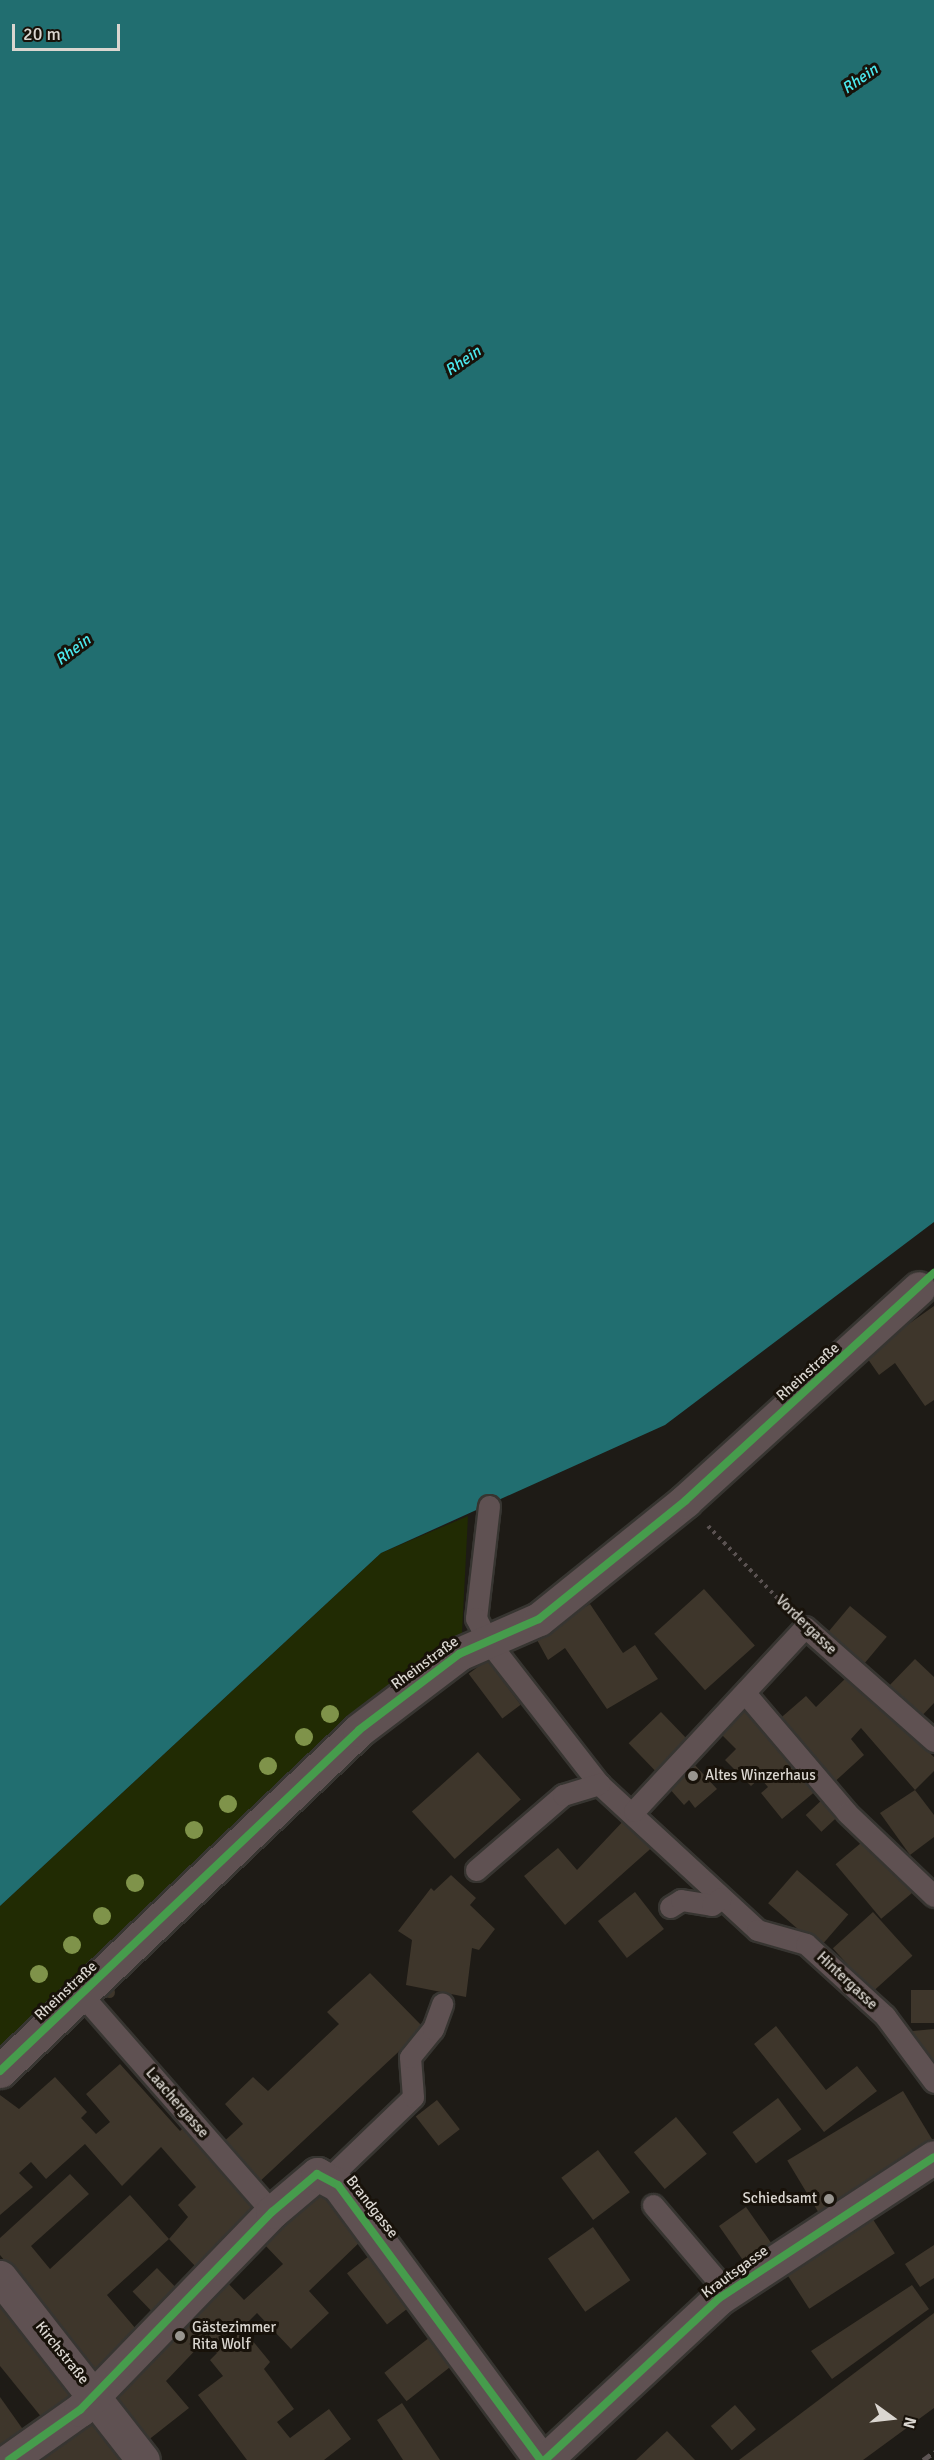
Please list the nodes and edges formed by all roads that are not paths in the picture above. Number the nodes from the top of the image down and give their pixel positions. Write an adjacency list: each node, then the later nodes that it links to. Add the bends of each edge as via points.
1 (919, 1288): 3 (street, Rheinstraße, via 685,1501 539,1619)
2 (489, 1506): 3 (lane, Hintergasse, via 476,1618)
3 (487, 1640): 6 (lane, Hintergasse); 12 (street, Rheinstraße, via 434,1670 359,1730)
4 (745, 1693): 5 (lane, Vordergasse, via 805,1627); 7 (lane); 9 (lane, via 848,1813)
5 (934, 1741)
6 (599, 1784): 7 (lane, Hintergasse); 8 (lane, via 563,1795)
7 (634, 1811): 10 (lane, Hintergasse)
8 (476, 1870)
9 (934, 1896)
10 (721, 1898): 11 (lane, via 712,1905 681,1900); 15 (lane, Hintergasse, via 757,1930 806,1944 885,2016)
11 (669, 1907)
12 (82, 1995): 14 (street, Rheinstraße); 19 (lane, Laachergasse)
13 (442, 2004): 17 (lane, via 433,2029 410,2057 413,2097)
14 (0, 2071)
15 (934, 2082)
16 (934, 2157): 21 (street, Krautsgasse)
17 (330, 2177): 19 (street, Brandgasse, via 317,2174 307,2180); 25 (street, Brandgasse)
18 (652, 2205): 21 (lane)
19 (272, 2212): 22 (street, Brandgasse)
20 (0, 2277): 22 (street, Kirchstraße)
21 (727, 2292): 25 (street, Krautsgasse)
22 (95, 2394): 23 (street, Brandgasse); 24 (street, Kirchstraße)
23 (9, 2460)
24 (143, 2460)
25 (543, 2460)

